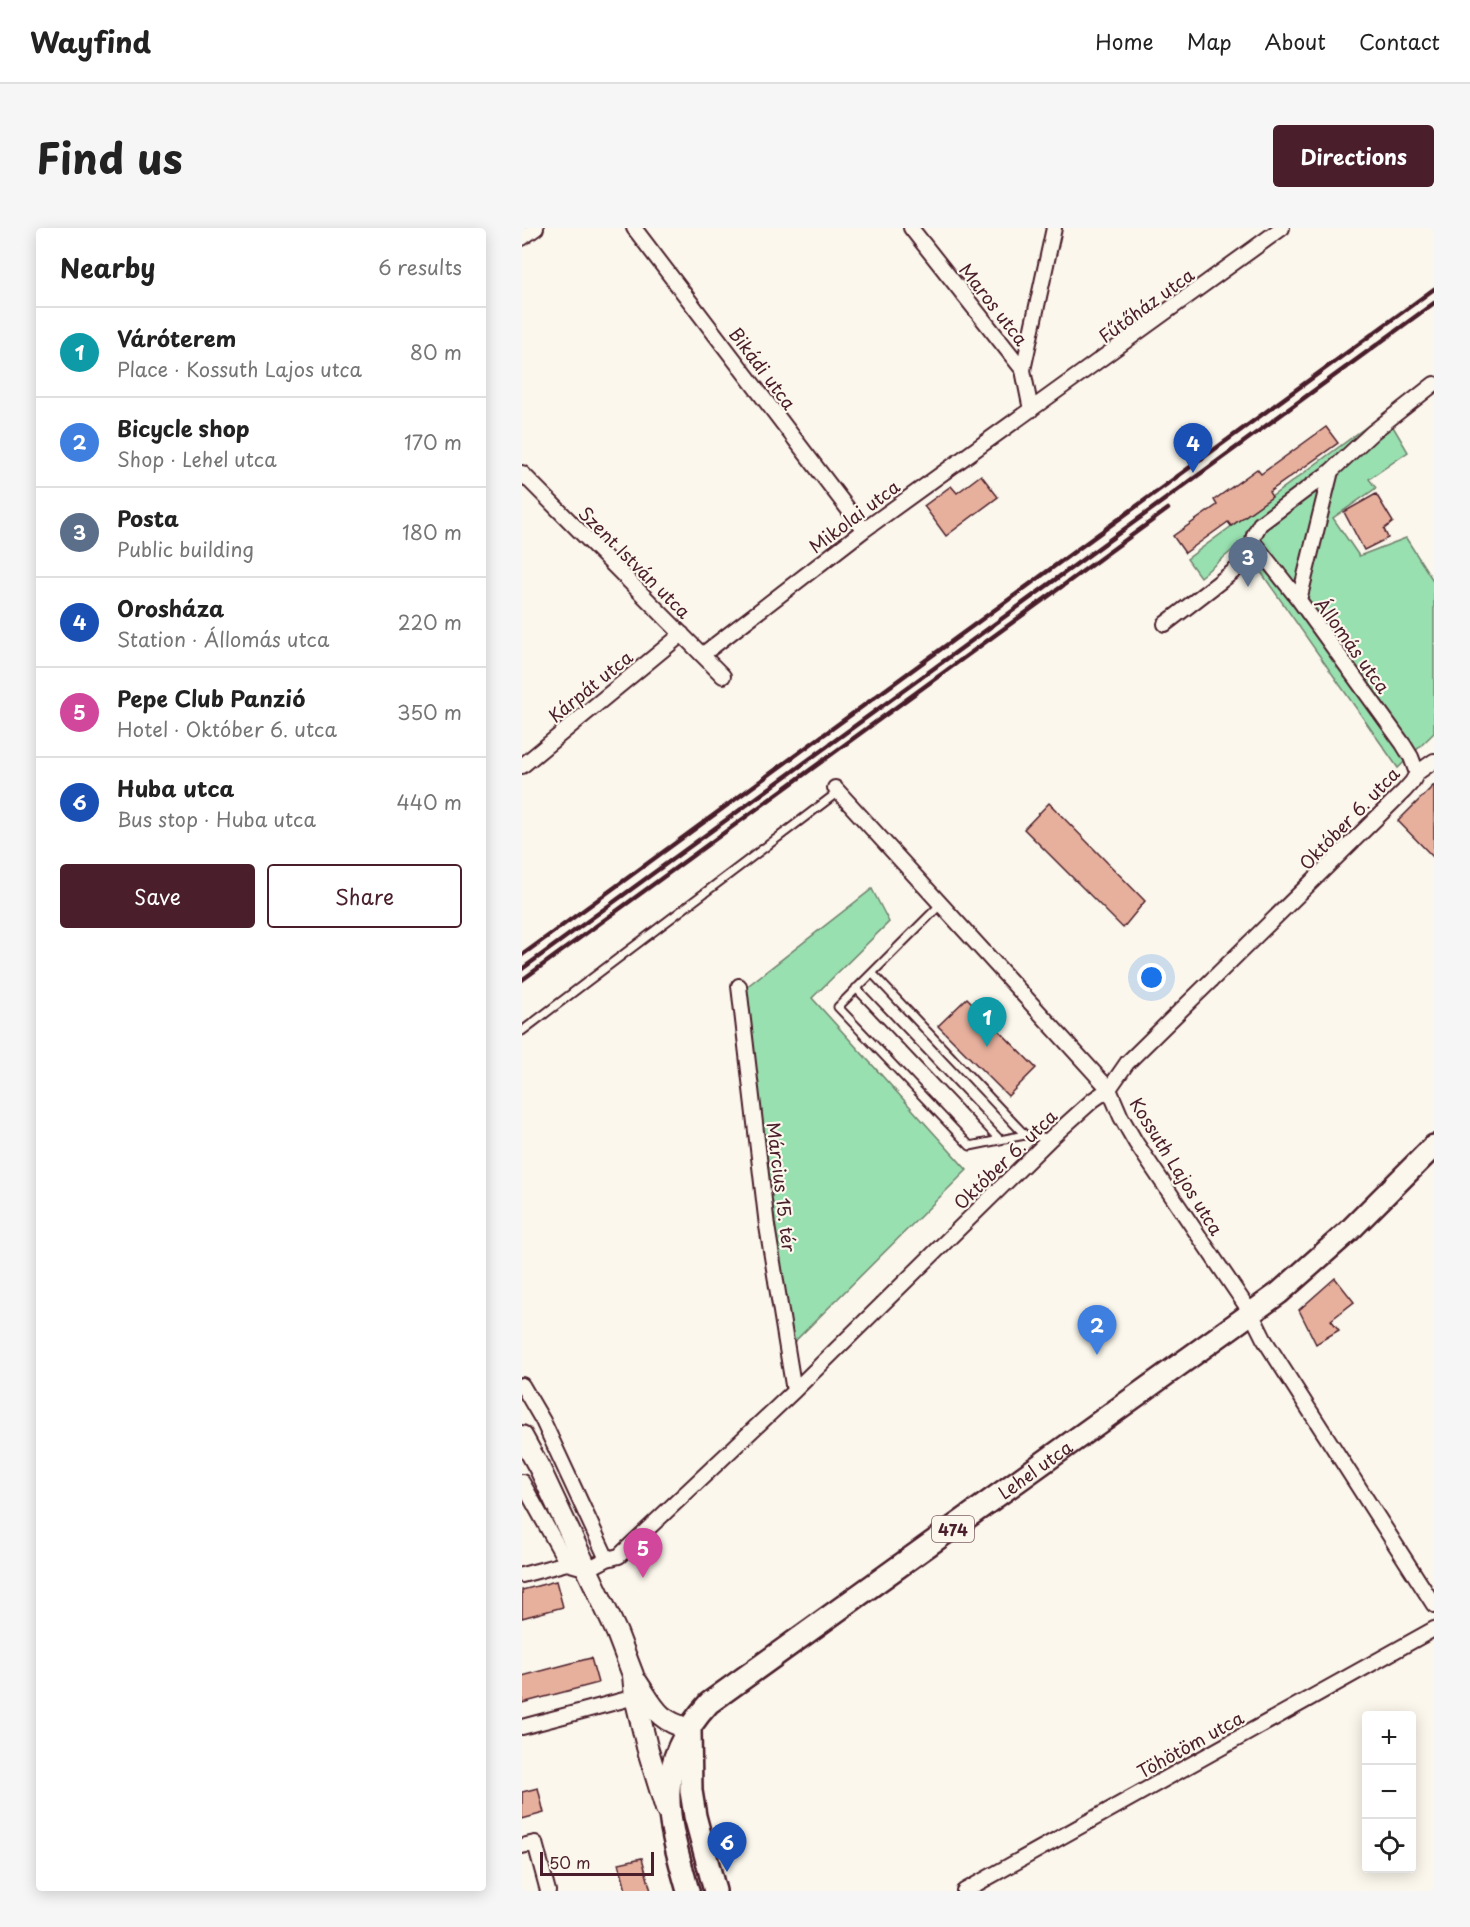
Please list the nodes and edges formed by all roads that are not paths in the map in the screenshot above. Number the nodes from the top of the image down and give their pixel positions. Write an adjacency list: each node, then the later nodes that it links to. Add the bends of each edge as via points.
1 (536, 228): 6 (street)
2 (634, 228): 12 (street, Bikádi utca)
3 (912, 228): 7 (street, Maros utca)
4 (1054, 228): 7 (street)
5 (1282, 228): 9 (street, Fűtőház utca)
6 (522, 238)
7 (1023, 370): 9 (street, Maros utca)
8 (1434, 384): 10 (street)
9 (1031, 411): 12 (street, Mikolai utca)
10 (1331, 471): 13 (street, via 1260,524 1254,535); 14 (street)
11 (522, 473): 16 (street, Szent István utca)
12 (864, 530): 17 (street, Mikolai utca)
13 (1256, 547): 14 (street, Állomás utca); 15 (street)
14 (1299, 600): 21 (street, Állomás utca, via 1412,757)
15 (1165, 624)
16 (682, 634): 17 (street, Szent István utca); 20 (street, Kárpát utca)
17 (702, 655): 18 (street, Szent István utca)
18 (723, 676)
19 (1434, 761): 21 (street, Október 6. utca)
20 (522, 766)
21 (1417, 773): 28 (street, Október 6. utca, via 1404,791 1127,1063)
22 (837, 790): 23 (street, Kossuth Lajos utca); 27 (lane)
23 (941, 904): 24 (lane); 28 (street, Kossuth Lajos utca)
24 (872, 973): 26 (lane); 29 (lane)
25 (739, 986): 35 (street, Március 15. tér, via 767,1226)
26 (856, 988): 31 (lane); 31 (lane, via 838,1007 970,1146)
27 (522, 1031)
28 (1108, 1089): 30 (street, Október 6. utca); 33 (street, Kossuth Lajos utca, via 1136,1143)
29 (1025, 1135): 30 (lane); 31 (lane)
30 (1051, 1138): 35 (street, Október 6. utca)
31 (1000, 1140)
32 (1434, 1146): 33 (main road, Lehel utca / 474, via 1349,1231)
33 (1251, 1313): 42 (street, Kossuth Lajos utca); 47 (main road, Lehel utca / 474, via 710,1703)
34 (522, 1385): 38 (street, via 543,1421)
35 (794, 1391): 38 (street, Október 6. utca, via 619,1556)
36 (522, 1436): 40 (main road)
37 (522, 1482): 39 (street)
38 (607, 1559): 40 (street, Október 6. utca)
39 (567, 1563): 40 (street); 41 (street)
40 (588, 1569): 44 (main road)
41 (522, 1575)
42 (1434, 1603)
43 (1434, 1629): 53 (street, Töhötöm utca)
44 (633, 1675): 45 (main road); 47 (main road, via 659,1716)
45 (635, 1697): 46 (street); 48 (main road)
46 (522, 1727)
47 (690, 1729): 48 (main road, 474, via 672,1766); 52 (main road, via 691,1791)
48 (669, 1821): 51 (main road, 474)
49 (522, 1846): 50 (street, via 535,1843)
50 (548, 1891)
51 (688, 1891)
52 (715, 1891)
53 (964, 1891)

